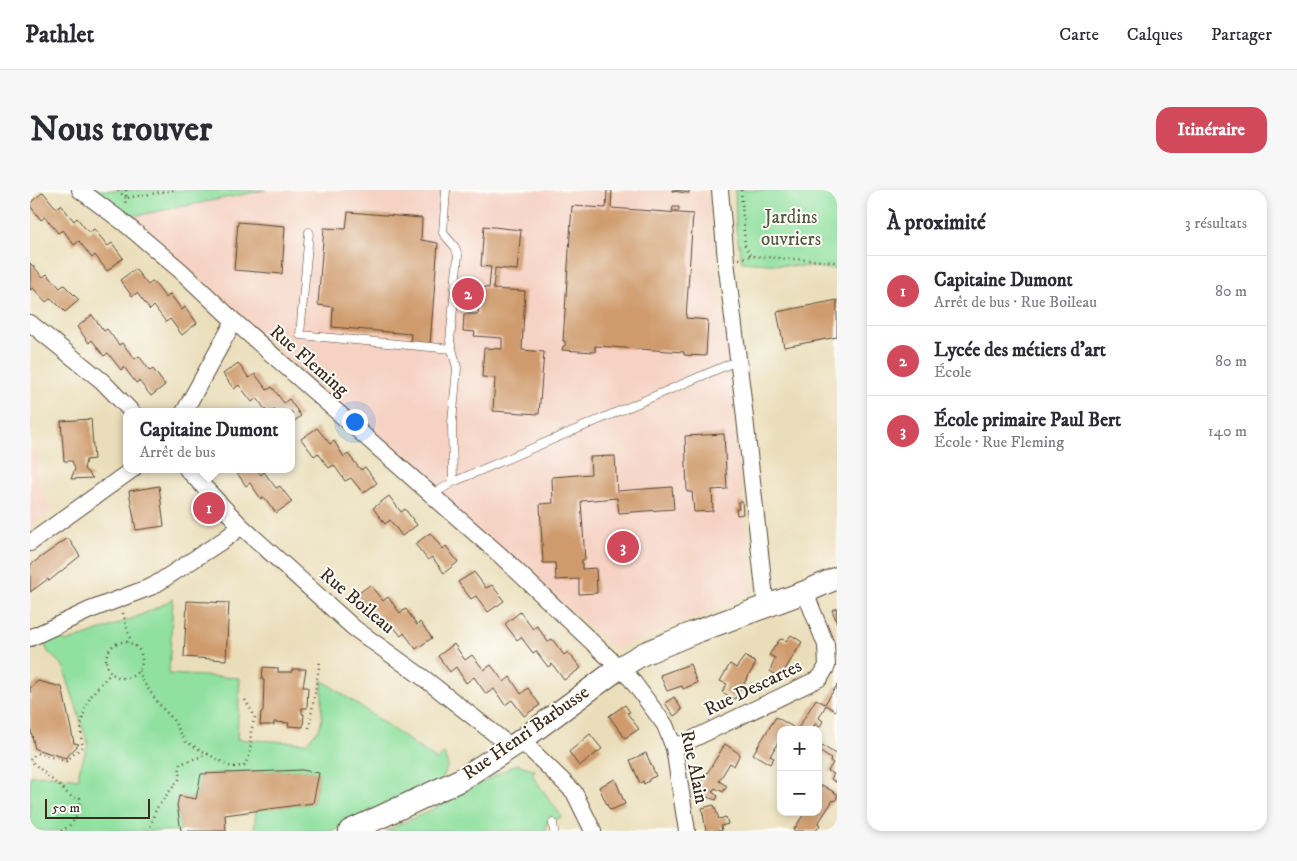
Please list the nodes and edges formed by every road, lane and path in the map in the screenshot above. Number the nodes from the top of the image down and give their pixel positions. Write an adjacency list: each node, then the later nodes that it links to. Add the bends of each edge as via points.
1 (80, 190): 11 (street, Rue Fleming, via 181,271)
2 (126, 190): 3 (path, via 126,198)
3 (174, 190)
4 (446, 190): 13 (lane, via 443,233 458,255 450,341)
5 (720, 190): 9 (street)
6 (741, 190): 8 (path, via 744,245)
7 (309, 232): 13 (lane, via 300,335)
8 (751, 256): 9 (path); 10 (path)
9 (726, 261): 14 (street)
10 (837, 262)
11 (234, 321): 16 (street); 20 (street, Rue Fleming)
12 (30, 323): 15 (street, via 102,381)
13 (452, 349): 19 (lane, via 457,368 452,423)
14 (738, 360): 19 (lane); 26 (street, via 765,598)
15 (128, 408)
16 (186, 408)
17 (127, 473): 22 (street)
18 (191, 473): 21 (street, Rue Boileau)
19 (453, 482): 20 (lane)
20 (432, 495): 30 (street, Rue Fleming)
21 (241, 526): 25 (street, via 153,586); 35 (street, Rue Boileau, via 354,628 505,742)
22 (30, 543)
23 (837, 578): 24 (street)
24 (805, 592): 26 (street, Rue Henri Barbusse); 36 (street, Rue Descartes, via 826,645 827,666 820,678)
25 (119, 599): 27 (street); 28 (path, via 130,639)
26 (771, 603): 30 (street, Rue Henri Barbusse, via 658,648)
27 (30, 638)
28 (128, 642): 31 (path, via 141,653); 32 (path, via 116,643 108,651 106,662)
29 (320, 661): 34 (path)
30 (619, 668): 35 (street, Rue Henri Barbusse); 36 (street, Rue Alain, via 665,725)
31 (139, 671): 32 (path, via 128,678); 37 (path, via 186,742)
32 (111, 673): 38 (path, via 90,698 82,723 83,746 66,761 36,754 30,760 73,798 80,798 77,816 68,828)
33 (244, 698): 37 (path, via 255,717 250,755 244,766 232,767)
34 (309, 728)
35 (516, 744): 40 (street, Rue Henri Barbusse, via 460,780); 41 (street, Rue Boileau, via 531,750 574,792)
36 (674, 748): 42 (street, Rue Alain)
37 (208, 754): 39 (path, via 180,764 179,779 156,809)
38 (61, 831)
39 (149, 831)
40 (350, 831)
41 (593, 831)
42 (687, 831)

